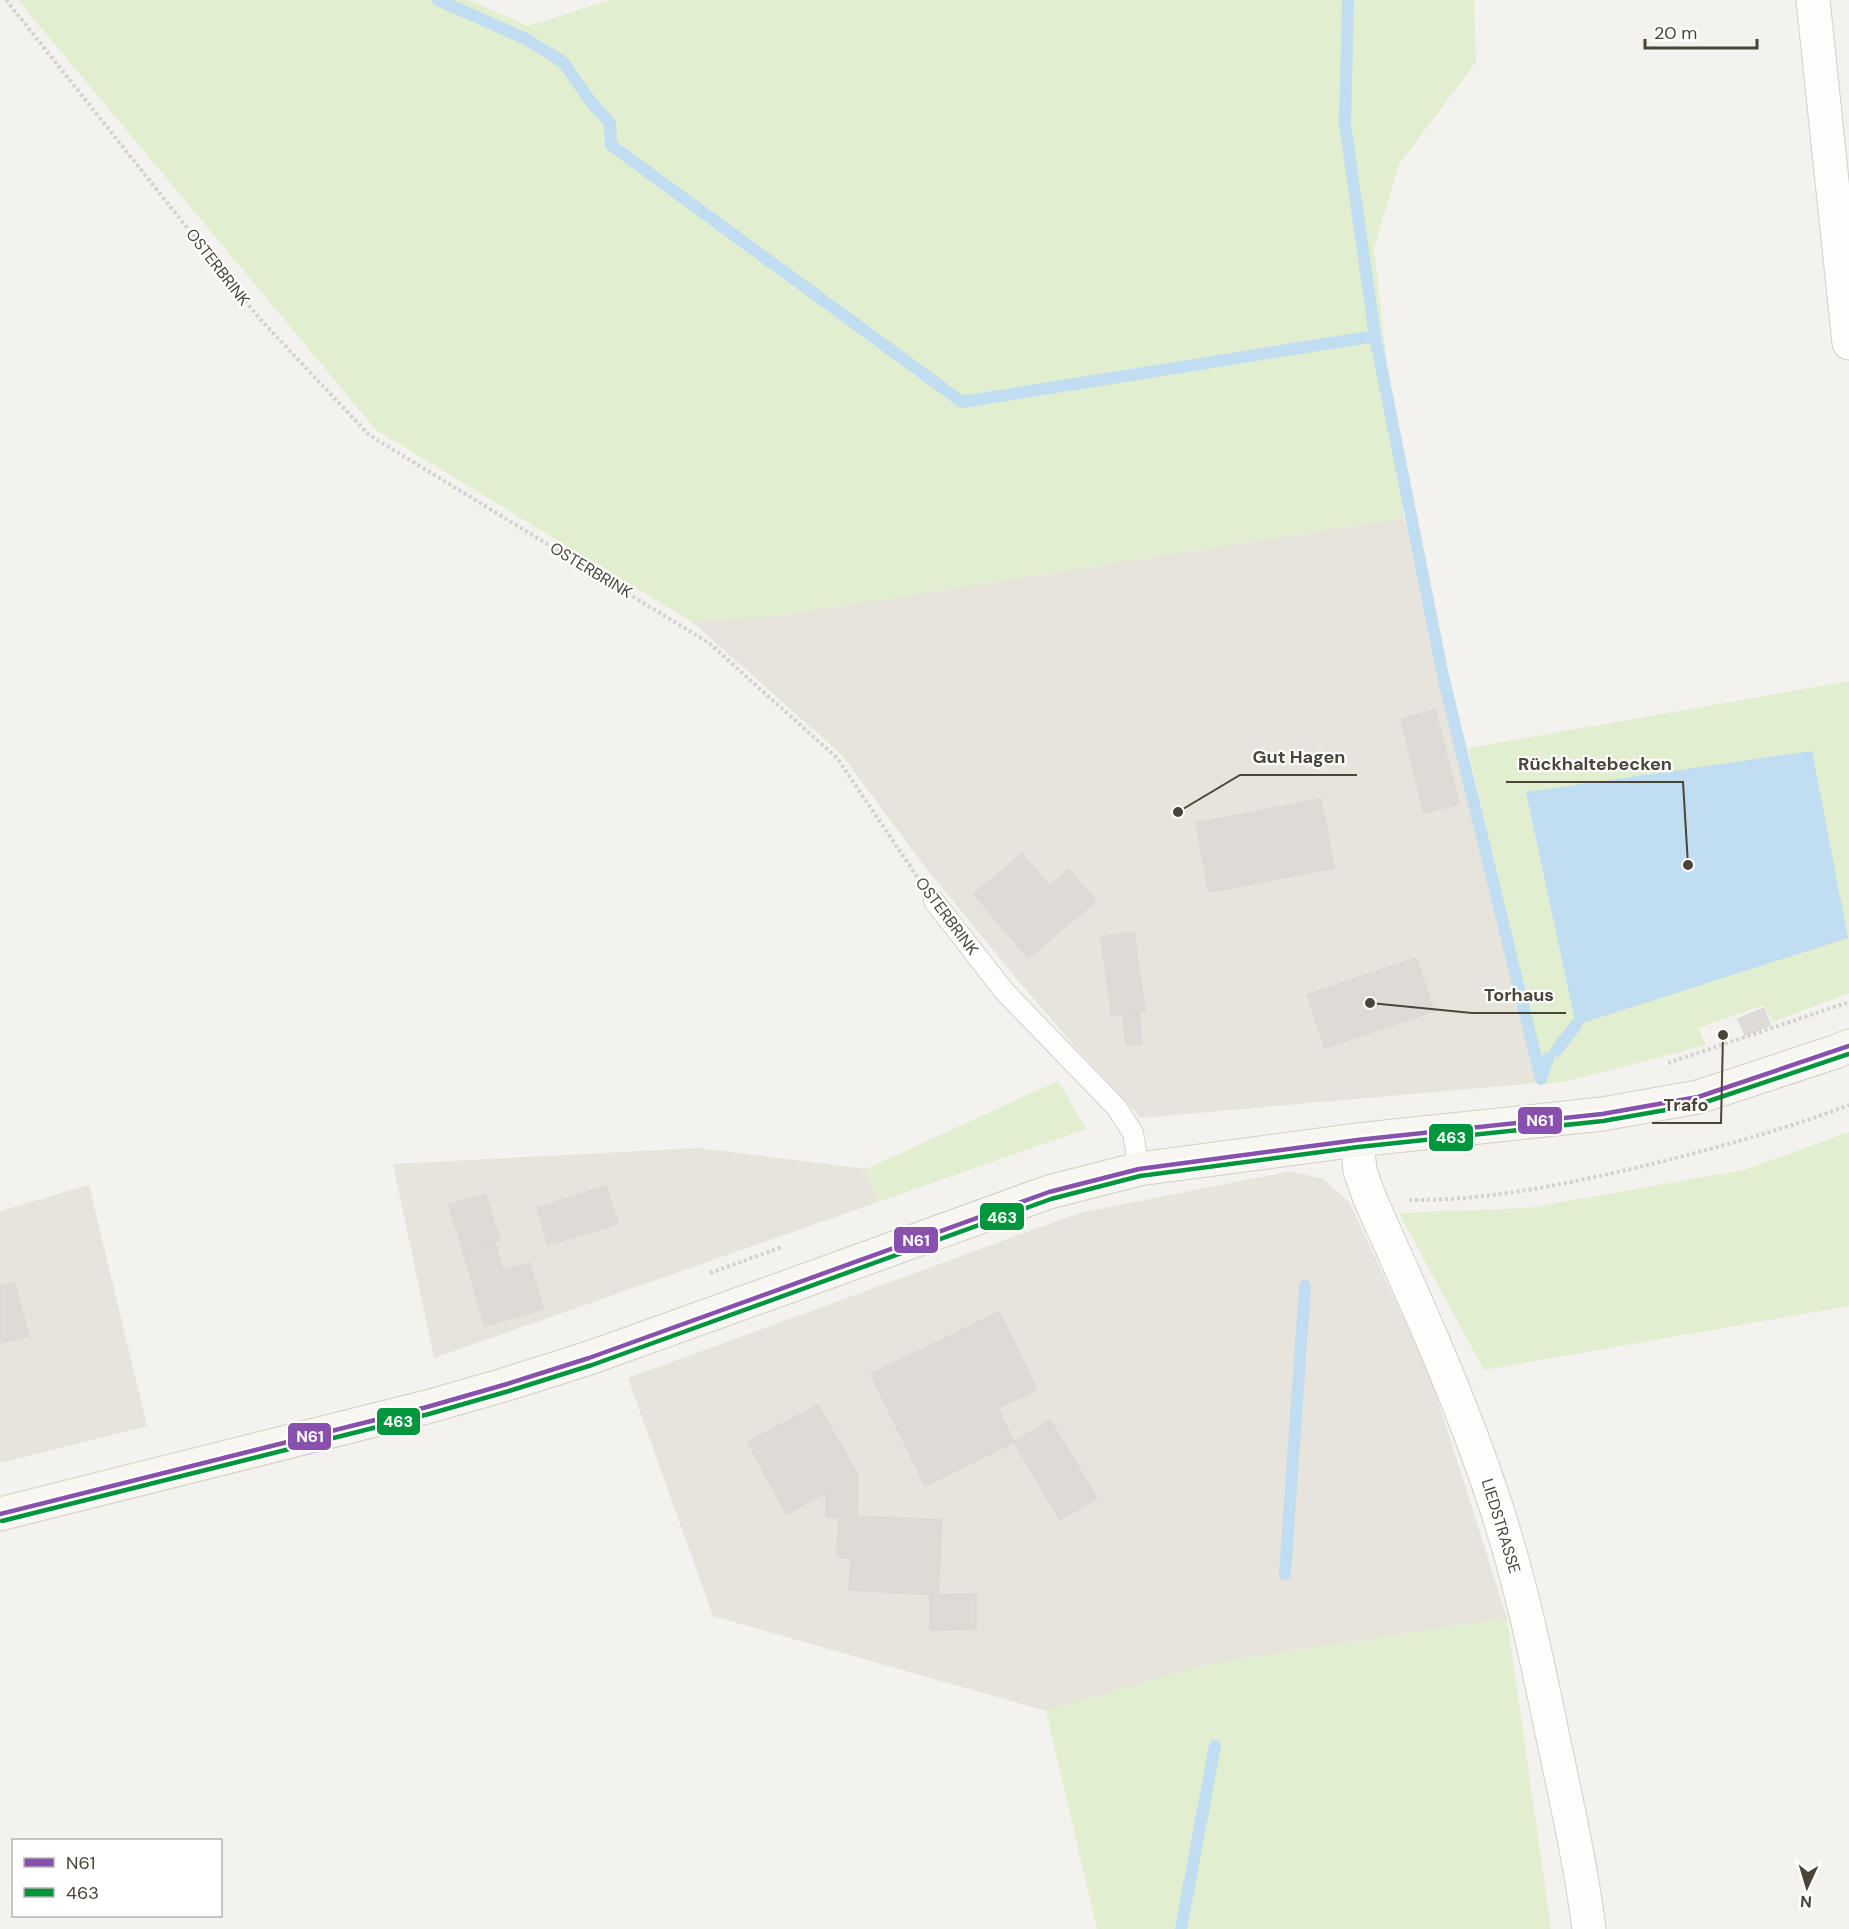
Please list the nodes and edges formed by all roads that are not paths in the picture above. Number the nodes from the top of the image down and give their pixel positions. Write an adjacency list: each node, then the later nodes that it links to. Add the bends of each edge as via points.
1 (1813, 0): 2 (street)
2 (1849, 343)
3 (934, 901): 6 (lane, OSTERBRINK, via 1005,991 1117,1108 1133,1133)
4 (1849, 1046): 5 (main road, via 1698,1097 1602,1114)
5 (1357, 1140): 6 (main road); 8 (street, LIEDSTRASSE, via 1360,1171 1370,1200 1447,1373 1489,1485 1518,1580 1583,1881)
6 (1139, 1169): 7 (main road, via 1050,1192 507,1384)
7 (0, 1514)
8 (1589, 1929)

